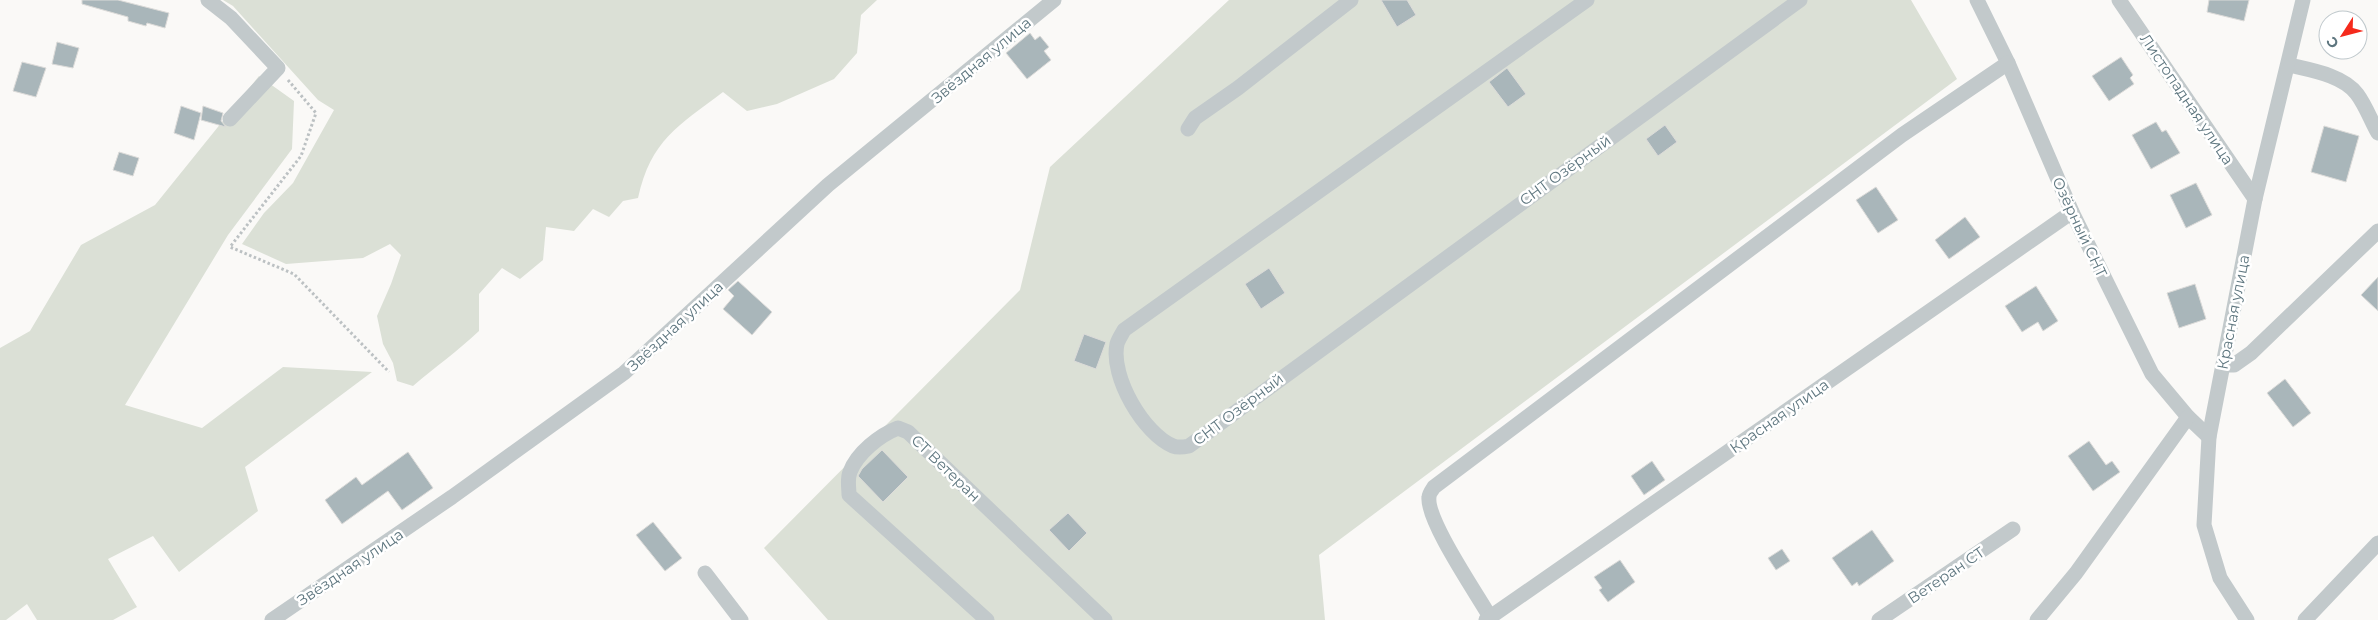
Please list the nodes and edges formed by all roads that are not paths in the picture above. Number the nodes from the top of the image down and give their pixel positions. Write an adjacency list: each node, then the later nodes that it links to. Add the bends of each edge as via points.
1 (208, 0): 11 (street, via 231,18 278,68)
2 (1054, 0): 24 (street, Звёздная улица, via 828,186 624,373 452,497)
3 (1351, 0): 12 (street, via 1195,118)
4 (1587, 0): 5 (street, СНТ Озёрный, via 1124,330 1117,344 1118,366 1126,391 1140,417 1160,439 1175,447 1189,446)
5 (1800, 0)
6 (1977, 0): 9 (street, Озёрный СНТ)
7 (2119, 0): 14 (street, Листопадная улица)
8 (2303, 0): 10 (street, Красная улица)
9 (2008, 63): 15 (street, Озёрный СНТ); 23 (street, via 1902,135 1434,487 1429,497 1431,511)
10 (2289, 65): 13 (street, via 2316,71 2344,83 2357,94); 14 (street, Красная улица)
11 (230, 119)
12 (1188, 129)
13 (2378, 133)
14 (2255, 199): 17 (street, Красная улица)
15 (2072, 212): 18 (street, Озёрный СНТ, via 2152,374); 23 (street, Красная улица)
16 (2378, 231): 17 (street, via 2251,353 2234,365)
17 (2223, 366): 19 (street, Красная улица)
18 (2188, 418): 19 (street, Озёрный СНТ); 29 (street, via 2076,573)
19 (2209, 437): 30 (street, Красная улица, via 2204,525 2220,578)
20 (2012, 529): 28 (street, Ветеран СТ)
21 (2378, 543): 31 (street)
22 (704, 573): 25 (street)
23 (1488, 619)
24 (272, 620)
25 (741, 620)
26 (987, 620): 27 (street, СТ Ветеран, via 849,495 848,474 855,462 886,432 898,428 908,432)
27 (1105, 620)
28 (1879, 620)
29 (2037, 620)
30 (2247, 620)
31 (2305, 620)

